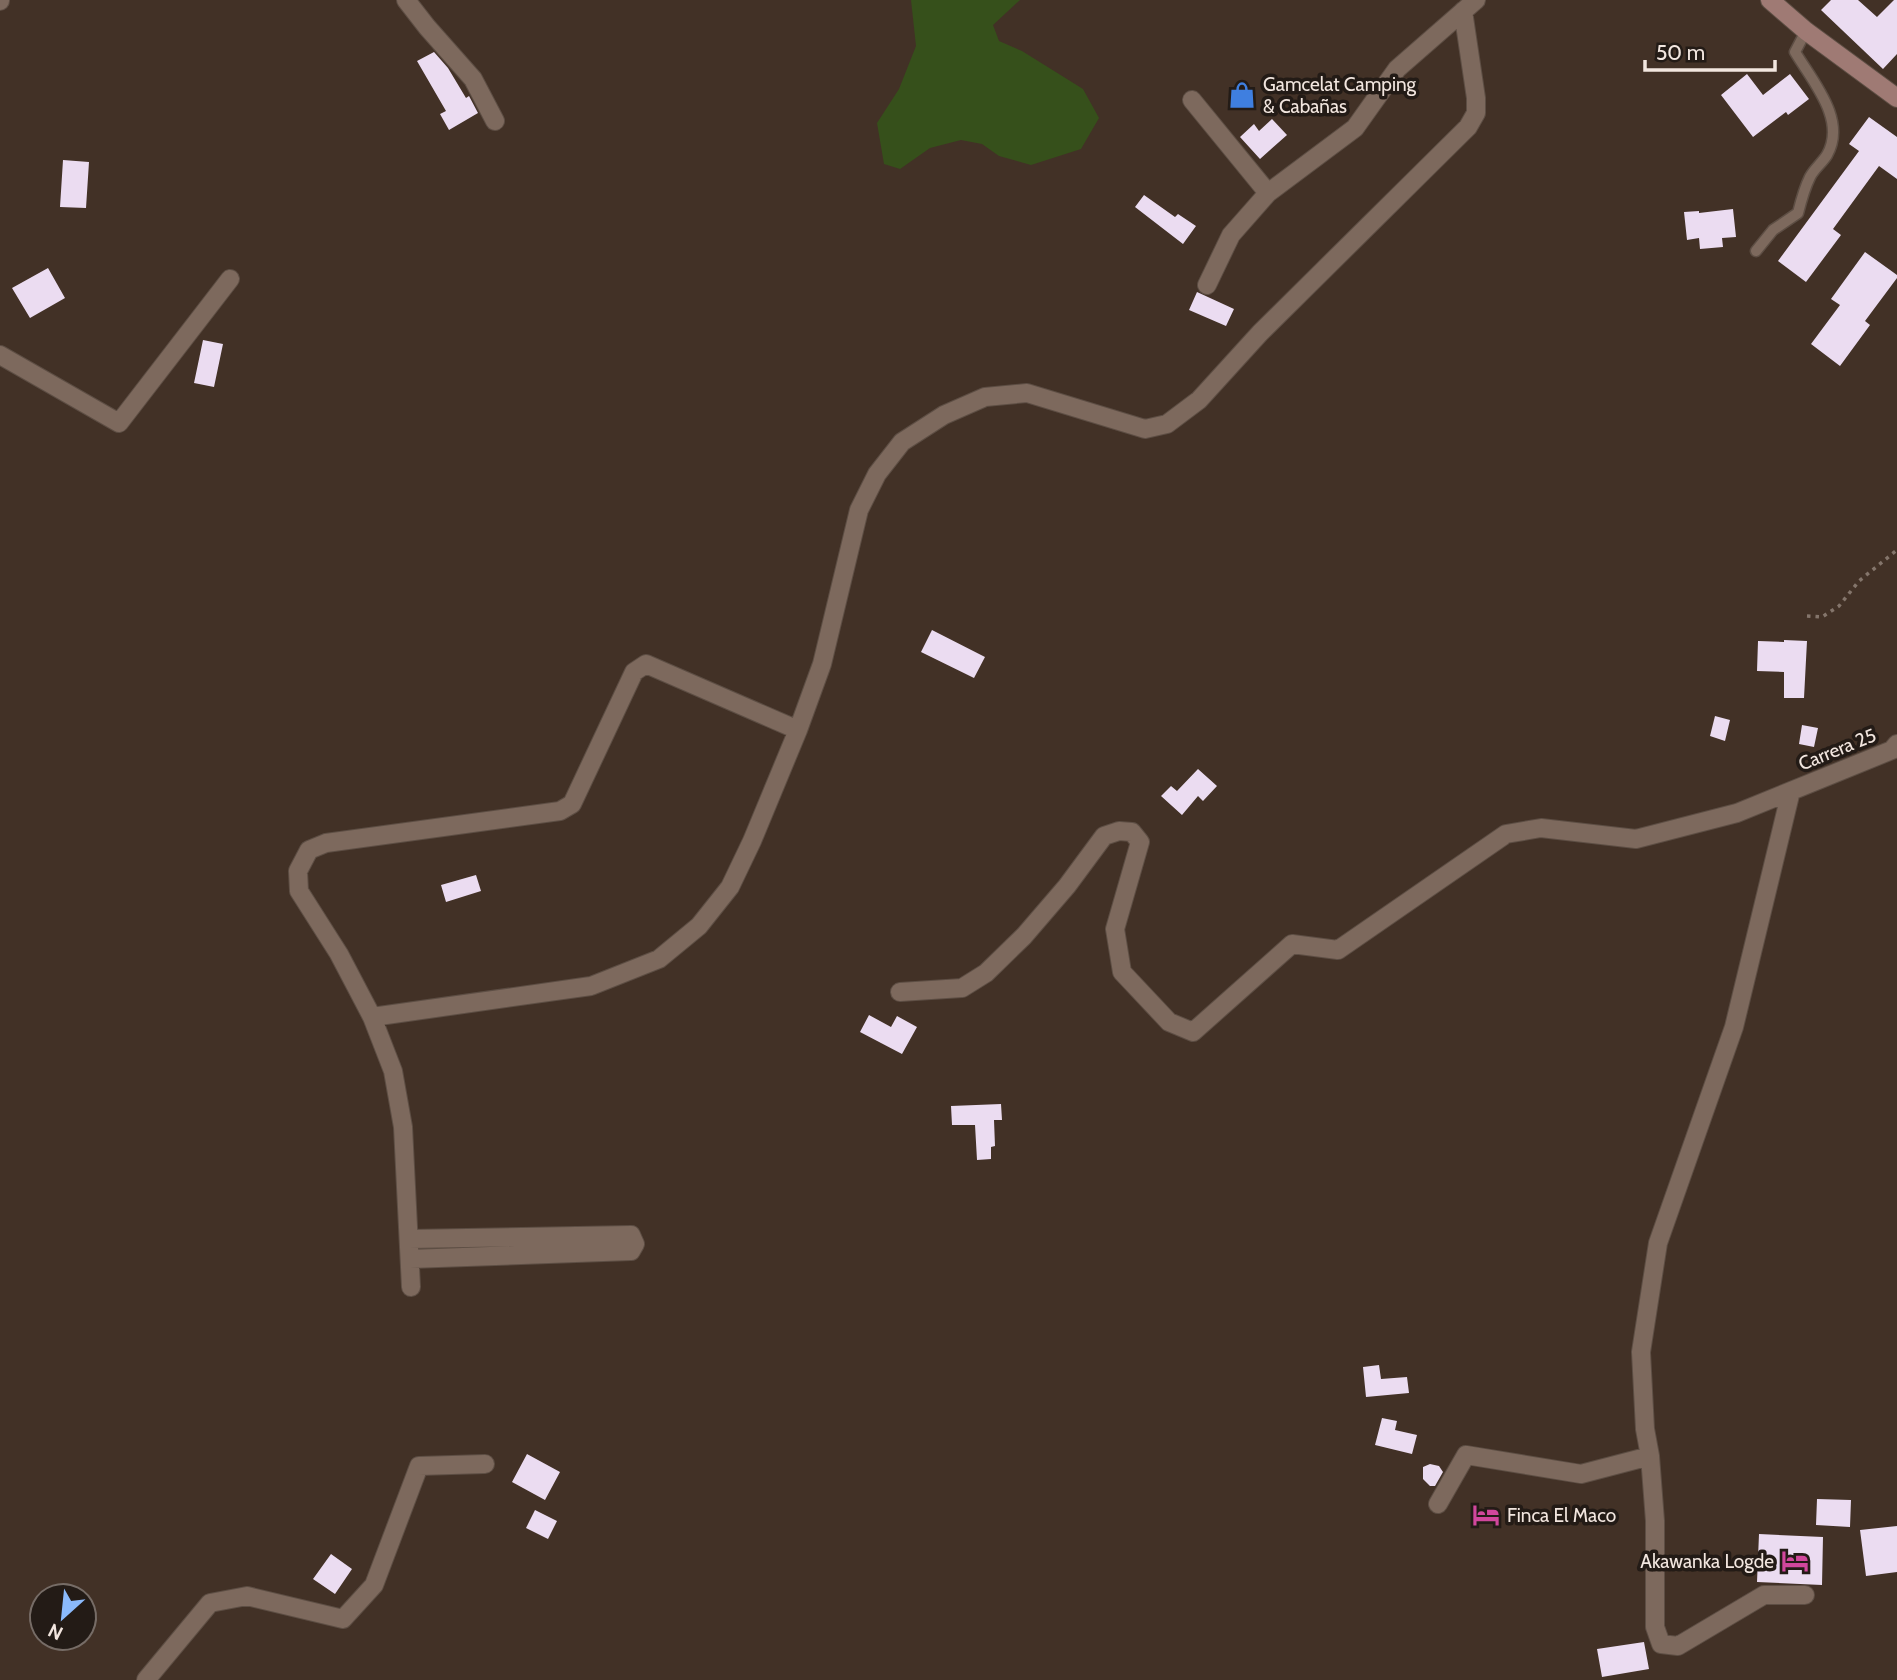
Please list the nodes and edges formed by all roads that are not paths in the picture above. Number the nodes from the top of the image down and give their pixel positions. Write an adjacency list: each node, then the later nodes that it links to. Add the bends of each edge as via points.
1 (406, 0): 7 (street, via 473,79)
2 (1770, 0): 4 (main road)
3 (1469, 5): 8 (street, via 1397,69 1355,128); 13 (street, via 1476,113 1468,127 1260,333 1199,400 1167,424 1145,429 1027,393 985,397 944,415 902,442 877,474 859,510 822,664)
4 (1806, 31): 5 (main road); 9 (lane, via 1795,52 1832,117 1834,137 1811,176 1798,214 1773,230)
5 (1897, 98)
6 (1192, 100): 8 (street)
7 (495, 121)
8 (1268, 193): 11 (street, via 1231,235)
9 (1756, 251)
10 (230, 279): 12 (street, via 119,423)
11 (1207, 285)
12 (0, 355)
13 (798, 730): 17 (street, via 730,887 699,926 659,959 591,986); 17 (street, via 646,664 634,672 572,804 560,811 379,834 309,850 298,871 299,891)
14 (1897, 744): 15 (street, Carrera 25)
15 (1791, 791): 16 (street, Carrera 25, via 1737,813 1636,839 1541,828 1506,834 1338,950 1292,944 1193,1032 1169,1023 1122,972 1115,929 1140,842 1132,832 1119,831 1104,835 1033,926 986,973 962,988); 21 (street, via 1734,1027 1658,1243 1641,1352)
16 (900, 992)
17 (372, 1017): 18 (street, via 393,1071 403,1127)
18 (409, 1240): 19 (street); 19 (street, via 631,1235 635,1244 631,1251)
19 (410, 1259): 20 (street)
20 (411, 1287)
21 (1650, 1456): 23 (street, via 1581,1474 1466,1455); 24 (street, via 1656,1521 1655,1627 1661,1644 1678,1646 1764,1595)
22 (485, 1464): 25 (street, via 419,1466 374,1585 343,1619 247,1597 210,1603)
23 (1438, 1504)
24 (1805, 1595)
25 (146, 1680)

